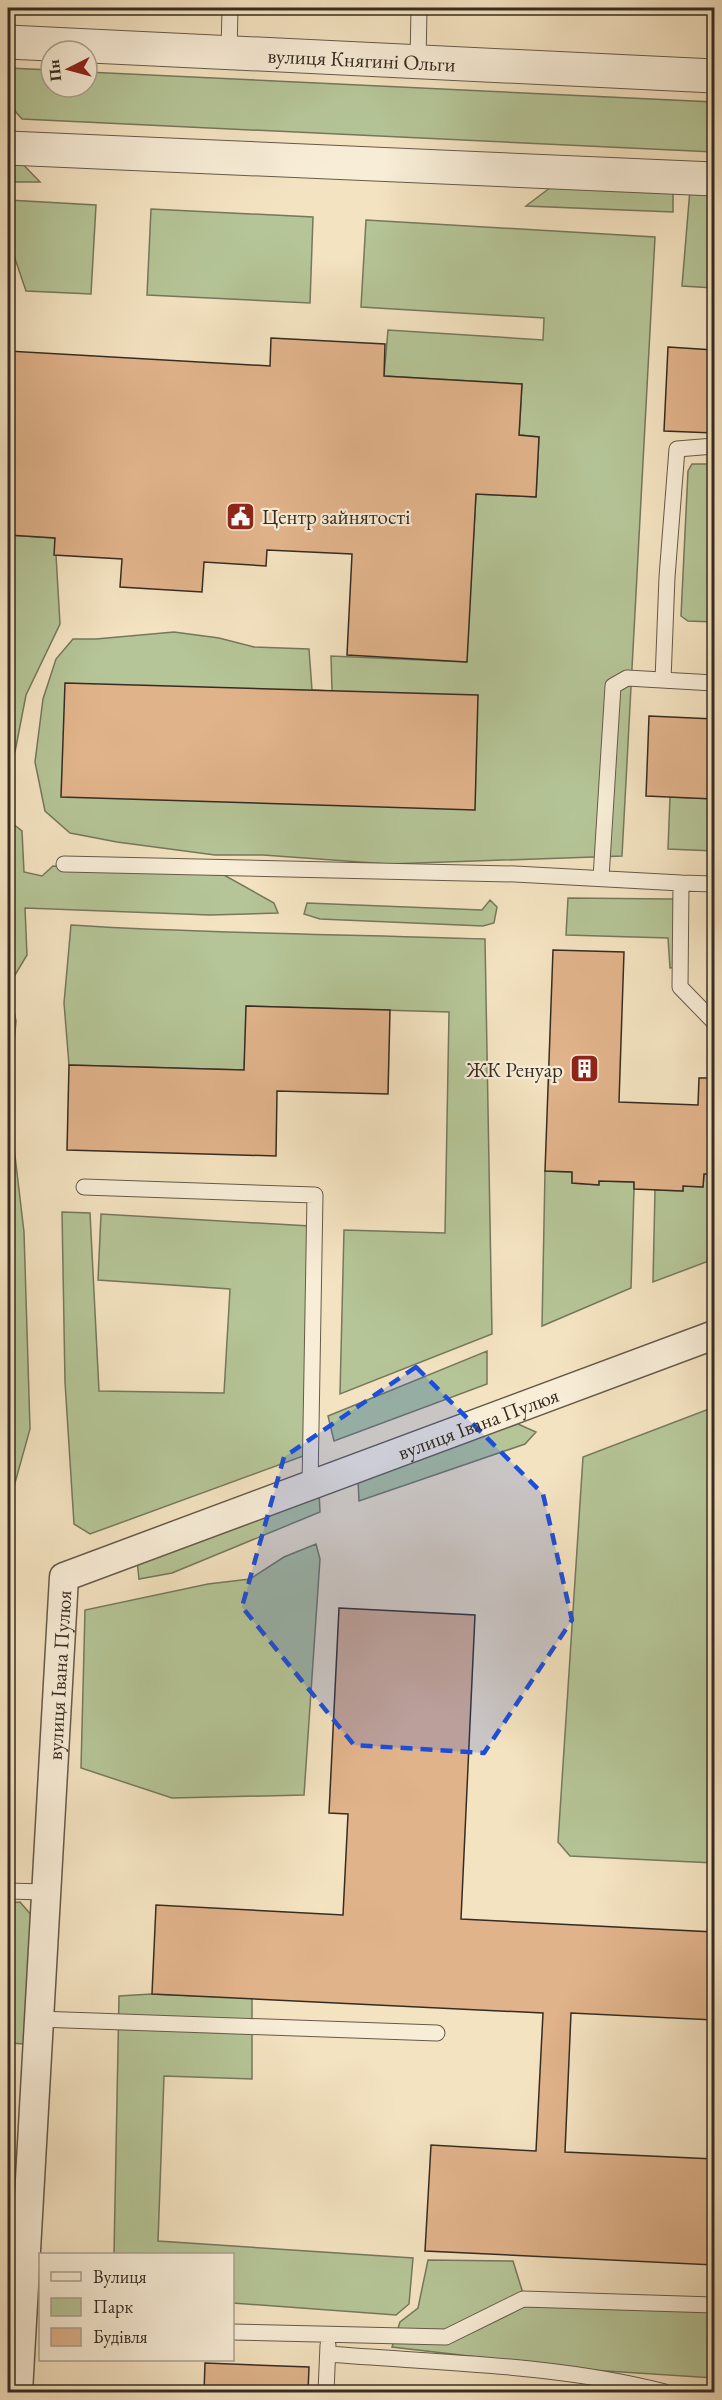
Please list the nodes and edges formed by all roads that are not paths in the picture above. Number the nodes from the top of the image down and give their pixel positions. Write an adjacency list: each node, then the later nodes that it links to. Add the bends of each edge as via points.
1 (230, 8): 4 (lane)
2 (419, 8): 5 (lane)
3 (8, 42): 4 (street, вулиця Княгині Ольги)
4 (229, 53): 5 (street, вулиця Княгині Ольги)
5 (418, 62): 6 (street, вулиця Княгині Ольги)
6 (714, 76)
7 (8, 148): 8 (street)
8 (714, 179)
9 (714, 446): 10 (lane, via 677,449)
10 (663, 680): 11 (lane); 13 (lane, via 627,678 613,686)
11 (714, 683)
12 (64, 864): 13 (lane)
13 (601, 878): 14 (lane)
14 (681, 882): 15 (lane); 16 (lane, via 680,987)
15 (714, 884)
16 (714, 1022)
17 (84, 1187): 19 (lane, via 315,1195)
18 (714, 1335): 19 (street, вулиця Івана Пулюя)
19 (310, 1485): 21 (street, вулиця Івана Пулюя, via 64,1577)
20 (8, 1891): 21 (lane)
21 (45, 1892): 22 (street, вулиця Івана Пулюя)
22 (38, 2019): 23 (lane); 25 (street, вулиця Івана Пулюя)
23 (437, 2033)
24 (714, 2305): 27 (lane, via 523,2299 446,2337)
25 (32, 2329): 29 (street, вулиця Івана Пулюя)
26 (234, 2332): 27 (lane)
27 (328, 2333): 28 (lane)
28 (328, 2354): 30 (lane); 31 (lane, via 504,2367 627,2382)
29 (15, 2386)
30 (326, 2392)
31 (665, 2392)

